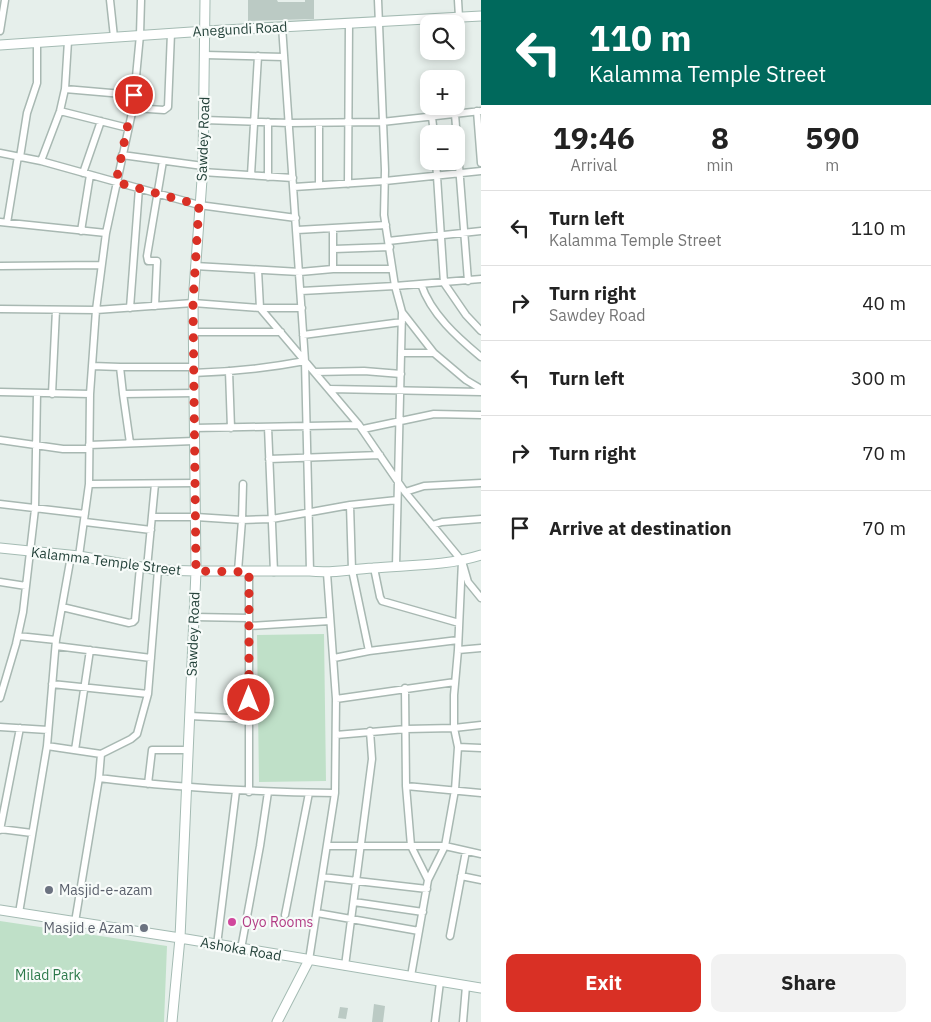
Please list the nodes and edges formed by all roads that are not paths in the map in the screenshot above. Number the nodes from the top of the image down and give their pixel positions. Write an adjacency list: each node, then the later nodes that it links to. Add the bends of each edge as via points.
1 (5, 0): 15 (street)
2 (110, 0): 18 (street)
3 (141, 0): 17 (street)
4 (205, 0): 14 (street, Sawdey Road)
5 (378, 0): 11 (street)
6 (458, 0): 7 (street)
7 (458, 15)
8 (481, 16): 9 (street, Anegundi Road)
9 (465, 17)
10 (420, 19): 11 (street, Anegundi Road)
11 (379, 21): 12 (street, Anegundi Road); 40 (street)
12 (349, 23): 13 (street, Anegundi Road); 39 (street)
13 (282, 26): 14 (street, Anegundi Road); 24 (street)
14 (206, 30): 16 (street, Anegundi Road); 22 (street, Sawdey Road)
15 (0, 31)
16 (171, 33): 17 (street, Anegundi Road); 27 (street, via 168,106 164,110)
17 (140, 35): 18 (street, Anegundi Road); 26 (street)
18 (114, 37): 19 (street, Anegundi Road)
19 (68, 40): 20 (street, Anegundi Road); 25 (street)
20 (37, 43): 21 (street, Anegundi Road); 46 (street, via 37,82)
21 (0, 45)
22 (205, 54): 23 (street); 34 (street, Sawdey Road)
23 (258, 56): 24 (street); 36 (street)
24 (284, 57): 41 (street)
25 (65, 89): 26 (street); 28 (street)
26 (134, 95): 27 (street)
27 (133, 108): 43 (street)
28 (60, 111): 35 (street); 48 (street)
29 (479, 111): 30 (street); 49 (street)
30 (465, 113)
31 (447, 115): 33 (street)
32 (455, 115): 53 (street)
33 (432, 117): 40 (street); 42 (street)
34 (204, 120): 36 (street); 50 (street, Sawdey Road)
35 (100, 121): 43 (street); 54 (street)
36 (255, 122): 37 (street); 55 (street)
37 (268, 122): 41 (street); 57 (street)
38 (319, 122): 39 (street); 41 (street); 62 (street)
39 (348, 122): 40 (street); 61 (street)
40 (382, 122): 60 (street)
41 (289, 123): 58 (street)
42 (433, 125)
43 (128, 128): 45 (street)
44 (0, 153): 46 (street)
45 (122, 155): 47 (street); 59 (street)
46 (19, 156): 48 (street); 68 (street)
47 (163, 160): 50 (street); 65 (street)
48 (41, 161): 54 (street)
49 (481, 163)
50 (202, 169): 55 (street); 66 (street, Sawdey Road)
51 (437, 170): 56 (street)
52 (481, 171): 53 (street)
53 (460, 173): 56 (street); 75 (street)
54 (87, 174): 59 (street); 71 (street)
55 (251, 175): 57 (street)
56 (437, 176): 60 (street); 76 (street)
57 (268, 177): 58 (street)
58 (293, 178): 63 (street)
59 (116, 182): 64 (street); 74 (street)
60 (384, 182): 61 (street); 69 (street)
61 (348, 184): 62 (street)
62 (319, 185): 63 (street)
63 (294, 187): 67 (street)
64 (139, 188): 65 (street); 94 (street)
65 (159, 194): 66 (street); 93 (street, via 148,256 148,261 157,261)
66 (199, 205): 67 (street); 81 (street, Sawdey Road)
67 (296, 218): 72 (street)
68 (4, 223): 71 (street)
69 (386, 225): 70 (street); 77 (street)
70 (333, 228): 72 (street); 78 (street)
71 (81, 230): 74 (street)
72 (297, 230): 85 (street)
73 (481, 231): 75 (street)
74 (106, 233): 79 (street)
75 (464, 233): 76 (street); 87 (street)
76 (441, 235): 77 (street); 88 (street)
77 (389, 244): 78 (street); 82 (street)
78 (334, 249): 84 (street)
79 (101, 265): 80 (street); 99 (street)
80 (0, 266)
81 (195, 266): 83 (street); 92 (street, Sawdey Road)
82 (391, 269): 84 (street); 90 (street)
83 (258, 270): 85 (street); 95 (street)
84 (332, 270): 85 (street)
85 (300, 272): 91 (street)
86 (481, 279): 87 (street)
87 (468, 281): 88 (street)
88 (444, 283): 89 (street); 102 (street)
89 (421, 284): 90 (street); 108 (street, via 441,319)
90 (395, 286): 91 (street); 100 (street)
91 (301, 291): 96 (street)
92 (193, 303): 93 (street); 95 (street); 103 (street, Sawdey Road)
93 (156, 306): 94 (street)
94 (130, 308): 99 (street)
95 (260, 308): 96 (street); 104 (street)
96 (302, 308): 105 (street)
97 (0, 309): 98 (street)
98 (56, 310): 99 (street); 122 (street)
99 (96, 310): 110 (street)
100 (402, 312): 101 (street); 107 (street)
101 (402, 322): 105 (street); 106 (street)
102 (481, 331)
103 (193, 332): 104 (street); 112 (street, Sawdey Road)
104 (281, 332): 109 (street)
105 (304, 334): 109 (street)
106 (401, 353): 107 (street); 115 (street)
107 (434, 353): 117 (street)
108 (481, 357)
109 (305, 360): 113 (street); 114 (street); 128 (street)
110 (92, 366): 111 (street); 123 (street)
111 (120, 367): 112 (street); 124 (street)
112 (193, 370): 113 (street); 120 (street, Sawdey Road)
113 (229, 371): 131 (street)
114 (315, 372): 115 (street); 116 (street)
115 (400, 374): 118 (street)
116 (330, 390): 118 (street); 129 (street)
117 (481, 390): 118 (street)
118 (400, 391): 126 (street)
119 (0, 392): 121 (street)
120 (194, 392): 124 (street); 130 (street, Sawdey Road)
121 (37, 393): 122 (street); 135 (street)
122 (52, 394): 123 (street)
123 (90, 394): 136 (street)
124 (124, 394): 134 (street)
125 (481, 415): 126 (street, via 434,414)
126 (399, 421): 129 (street); 140 (street)
127 (268, 427): 128 (street); 131 (street); 139 (street)
128 (306, 427): 129 (street); 138 (street)
129 (361, 427): 137 (street)
130 (194, 428): 131 (street); 133 (street, Sawdey Road)
131 (231, 428)
132 (0, 440): 135 (street)
133 (194, 441): 134 (street); 141 (street, Sawdey Road)
134 (130, 443): 136 (street)
135 (35, 445): 136 (street, via 63,449); 150 (street)
136 (89, 447): 143 (street)
137 (380, 455): 138 (street); 140 (street)
138 (307, 458): 139 (street); 151 (street)
139 (269, 459): 155 (street)
140 (398, 482): 146 (street); 147 (street)
141 (195, 483): 144 (street); 154 (street, Sawdey Road)
142 (481, 483): 146 (street, via 424,486)
143 (89, 484): 144 (street); 152 (street)
144 (155, 484): 153 (street)
145 (243, 484): 157 (street)
146 (405, 492): 159 (street)
147 (397, 500): 149 (street); 166 (street)
148 (0, 504): 150 (street)
149 (350, 505): 151 (street); 170 (street)
150 (35, 509): 152 (street); 162 (street)
151 (309, 513): 155 (street); 172 (street)
152 (85, 514): 158 (street)
153 (152, 517): 154 (street); 160 (street)
154 (196, 517): 157 (street); 171 (street, Sawdey Road)
155 (272, 519): 157 (street); 175 (street)
156 (481, 519): 159 (street)
157 (242, 520): 173 (street)
158 (85, 522): 160 (street); 164 (street)
159 (432, 525): 165 (street)
160 (151, 530): 167 (street)
161 (0, 548): 162 (street, Kalamma Temple Street)
162 (30, 551): 164 (street, Kalamma Temple Street); 178 (street)
163 (481, 555): 165 (street, Kalamma Temple Street)
164 (75, 556): 167 (street, Kalamma Temple Street); 180 (street)
165 (462, 561): 166 (street, Kalamma Temple Street); 179 (street, via 468,582); 184 (street)
166 (396, 566): 168 (street, Kalamma Temple Street)
167 (144, 567): 169 (street, Kalamma Temple Street); 180 (street, via 133,622)
168 (374, 568): 170 (street, Kalamma Temple Street); 184 (street, via 382,601)
169 (158, 570): 171 (street, Kalamma Temple Street); 193 (street)
170 (352, 570): 176 (street, Kalamma Temple Street); 192 (street)
171 (196, 571): 173 (street, Kalamma Temple Street); 181 (street, Sawdey Road)
172 (310, 571): 175 (street, Kalamma Temple Street); 176 (street, Kalamma Temple Street)
173 (238, 572): 174 (street, Kalamma Temple Street)
174 (249, 572): 175 (street, Kalamma Temple Street); 182 (street)
175 (274, 572)
176 (327, 574): 183 (street)
177 (0, 582): 178 (street)
178 (26, 586): 186 (street)
179 (481, 598)
180 (62, 607): 188 (street)
181 (194, 617): 182 (street); 202 (street, Sawdey Road)
182 (249, 618): 185 (street)
183 (330, 621): 185 (street); 194 (street)
184 (459, 623): 187 (street)
185 (249, 626): 203 (street)
186 (18, 636): 188 (street); 200 (street)
187 (458, 640): 191 (street); 192 (street)
188 (56, 643): 190 (street); 196 (street)
189 (481, 648): 191 (street)
190 (90, 650): 193 (street); 197 (street)
191 (458, 650): 195 (street)
192 (369, 651): 194 (street)
193 (151, 658): 199 (street)
194 (334, 658): 201 (street)
195 (455, 682): 198 (street); 208 (street)
196 (52, 684): 197 (street); 209 (street)
197 (85, 686): 199 (street); 215 (street)
198 (405, 688): 201 (street); 207 (street)
199 (148, 694): 217 (street, via 137,734)
200 (0, 698)
201 (336, 699): 211 (street)
202 (190, 716): 203 (street); 216 (street, Sawdey Road)
203 (249, 719): 224 (street)
204 (481, 725): 208 (street)
205 (0, 727): 206 (street)
206 (20, 728): 209 (street); 229 (street)
207 (406, 728): 208 (street); 210 (street); 220 (street)
208 (454, 728): 213 (street)
209 (48, 730): 212 (street)
210 (370, 731): 211 (street); 232 (street, via 372,759)
211 (336, 734): 228 (street)
212 (46, 746): 215 (street); 230 (street)
213 (458, 746): 214 (street); 222 (street)
214 (481, 748)
215 (75, 750): 217 (street)
216 (188, 750): 219 (street, via 152,750); 221 (street, Sawdey Road)
217 (100, 754): 218 (street)
218 (99, 778): 219 (street); 250 (street)
219 (148, 784): 221 (street)
220 (406, 786): 222 (street); 233 (street)
221 (186, 787): 223 (street); 253 (street, Sawdey Road)
222 (454, 790): 227 (street); 234 (street)
223 (236, 791): 224 (street); 254 (street)
224 (249, 792): 225 (street)
225 (268, 792): 226 (street); 255 (street)
226 (309, 793): 228 (street); 248 (street)
227 (481, 793)
228 (335, 794): 231 (street)
229 (0, 829): 230 (street)
230 (32, 833): 246 (street)
231 (328, 846): 232 (street); 238 (street)
232 (362, 846): 233 (street); 241 (street)
233 (411, 846): 234 (street); 239 (street)
234 (445, 846): 235 (street); 239 (street)
235 (466, 851): 236 (street); 237 (street)
236 (481, 854)
237 (461, 876): 240 (street); 252 (street)
238 (322, 877): 241 (street); 247 (street)
239 (428, 880): 242 (street)
240 (481, 880)
241 (357, 881): 242 (street); 243 (street)
242 (427, 889): 245 (street)
243 (354, 902): 245 (street); 249 (street)
244 (0, 910): 246 (street, Ashoka Road)
245 (423, 912): 251 (street)
246 (19, 913): 250 (street, Ashoka Road)
247 (316, 913): 249 (street); 256 (street)
248 (285, 915)
249 (352, 919): 251 (street); 257 (street)
250 (75, 922): 253 (street, Ashoka Road)
251 (419, 931): 258 (street)
252 (450, 936)
253 (180, 938): 254 (street, Ashoka Road); 262 (street, Sawdey Road)
254 (218, 945): 255 (street, Ashoka Road)
255 (241, 949): 256 (street, Ashoka Road)
256 (309, 960): 257 (street, Ashoka Road); 263 (street)
257 (345, 966): 258 (street, Ashoka Road)
258 (411, 976): 259 (street, Ashoka Road)
259 (440, 982): 260 (street, Ashoka Road); 264 (street)
260 (466, 986): 261 (street, Ashoka Road); 265 (street)
261 (481, 988)
262 (172, 1022)
263 (277, 1022)
264 (435, 1022)
265 (463, 1022)

